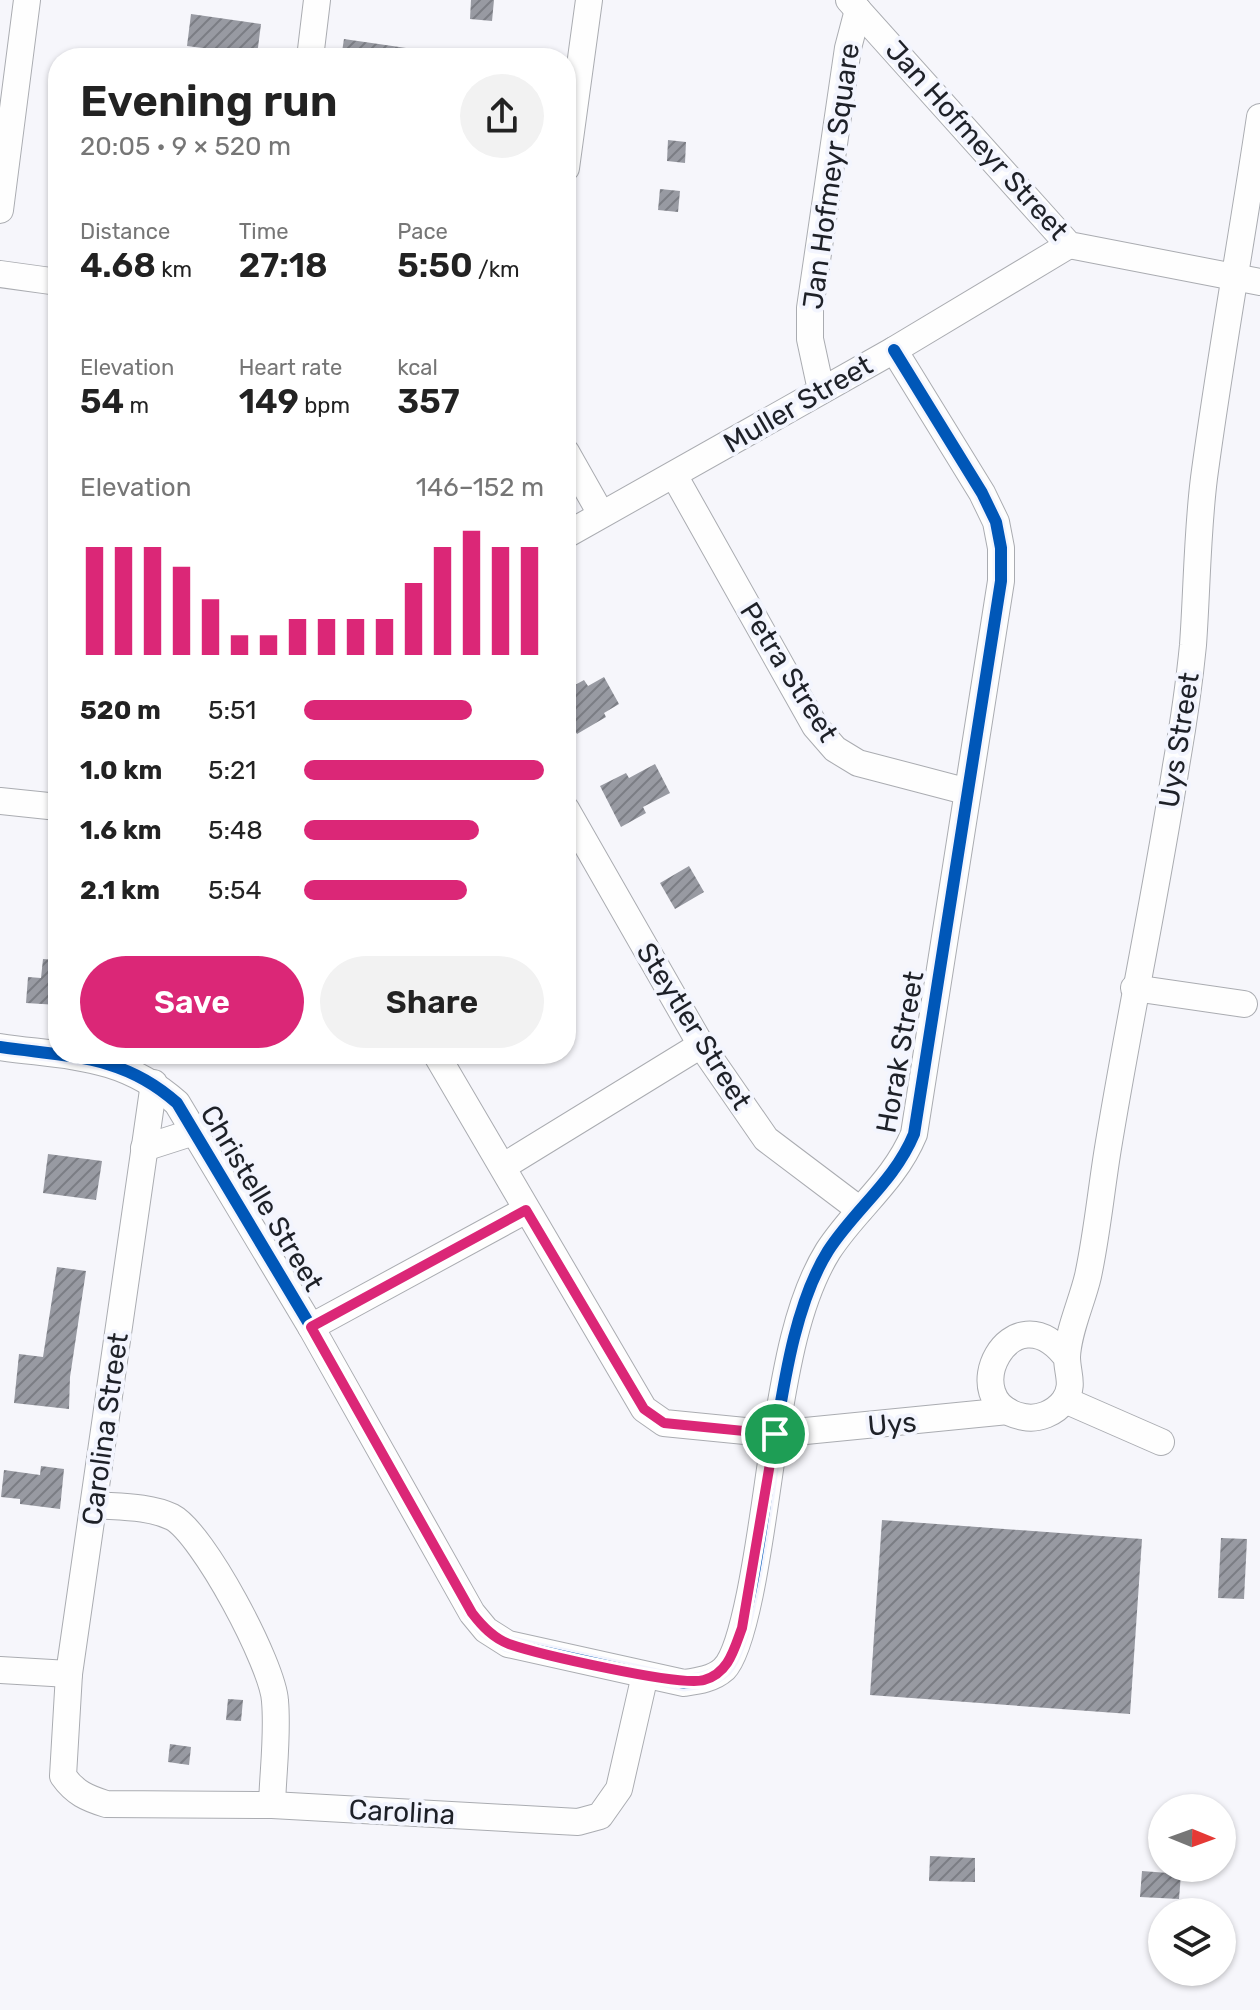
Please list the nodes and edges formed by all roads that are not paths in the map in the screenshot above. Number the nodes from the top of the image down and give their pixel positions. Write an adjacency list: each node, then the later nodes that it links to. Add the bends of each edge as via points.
1 (27, 0): 8 (street)
2 (317, 0): 5 (street)
3 (589, 0): 6 (street)
4 (854, 5): 9 (street, Jan Hofmeyr Street); 14 (street, Jan Hofmeyr Square, via 810,308 810,339)
5 (311, 48)
6 (576, 95)
7 (1260, 117): 11 (street, Uys Street)
8 (0, 210)
9 (1069, 245): 11 (street, Jan Hofmeyr Street); 13 (street, Muller Street)
10 (0, 274): 12 (street)
11 (1248, 280): 23 (street, Uys Street, via 1204,481 1192,649 1176,766)
12 (48, 281)
13 (894, 350): 14 (street, Muller Street); 19 (street, Horak Street, via 982,493 1001,548 1001,581)
14 (821, 390): 16 (street, Muller Street)
15 (576, 470): 17 (street)
16 (674, 475): 17 (street, Muller Street); 19 (street, Petra Street, via 815,726 835,749 858,763)
17 (601, 514): 18 (street, Muller Street)
18 (576, 529)
19 (965, 791): 35 (street, Horak Street, via 914,1134 901,1164)
20 (0, 801): 21 (street)
21 (48, 806)
22 (576, 826): 25 (street, Steytler Street)
23 (1134, 988): 24 (street); 37 (street, Uys Street, via 1088,1273)
24 (1244, 1004)
25 (701, 1045): 33 (street); 35 (street, Steytler Street, via 766,1139)
26 (0, 1047): 27 (street, Christelle Street)
27 (48, 1053)
28 (116, 1064): 30 (street, Christelle Street)
29 (442, 1064): 33 (street)
30 (154, 1083): 31 (street, Christelle Street); 32 (street, Carolina Street)
31 (197, 1131): 32 (street); 36 (street, Christelle Street)
32 (144, 1148): 42 (street, Carolina Street)
33 (504, 1166): 34 (street)
34 (526, 1210): 36 (street); 40 (street, Uys, via 653,1419)
35 (860, 1210): 40 (street, Horak Street, via 830,1247 805,1296)
36 (311, 1327): 45 (street, Christelle Street, via 486,1630 508,1644)
37 (1067, 1358): 38 (street, via 1072,1379); 39 (street, via 1057,1344 1042,1337 1010,1340 990,1367 996,1399)
38 (1065, 1400): 39 (street, via 1038,1417); 41 (street)
39 (1008, 1411): 40 (street, Uys)
40 (775, 1434): 45 (street, Horak Street, via 742,1628 732,1657 706,1680 684,1683)
41 (1161, 1442)
42 (94, 1505): 44 (street, Carolina Street); 47 (street, via 152,1510 193,1532 268,1671 276,1699)
43 (0, 1670): 44 (street)
44 (69, 1674): 46 (street, Carolina Street)
45 (645, 1675): 47 (street, Carolina, via 619,1789 600,1816 578,1822)
46 (63, 1776): 47 (street, Carolina, via 85,1798 106,1804)
47 (272, 1805)

